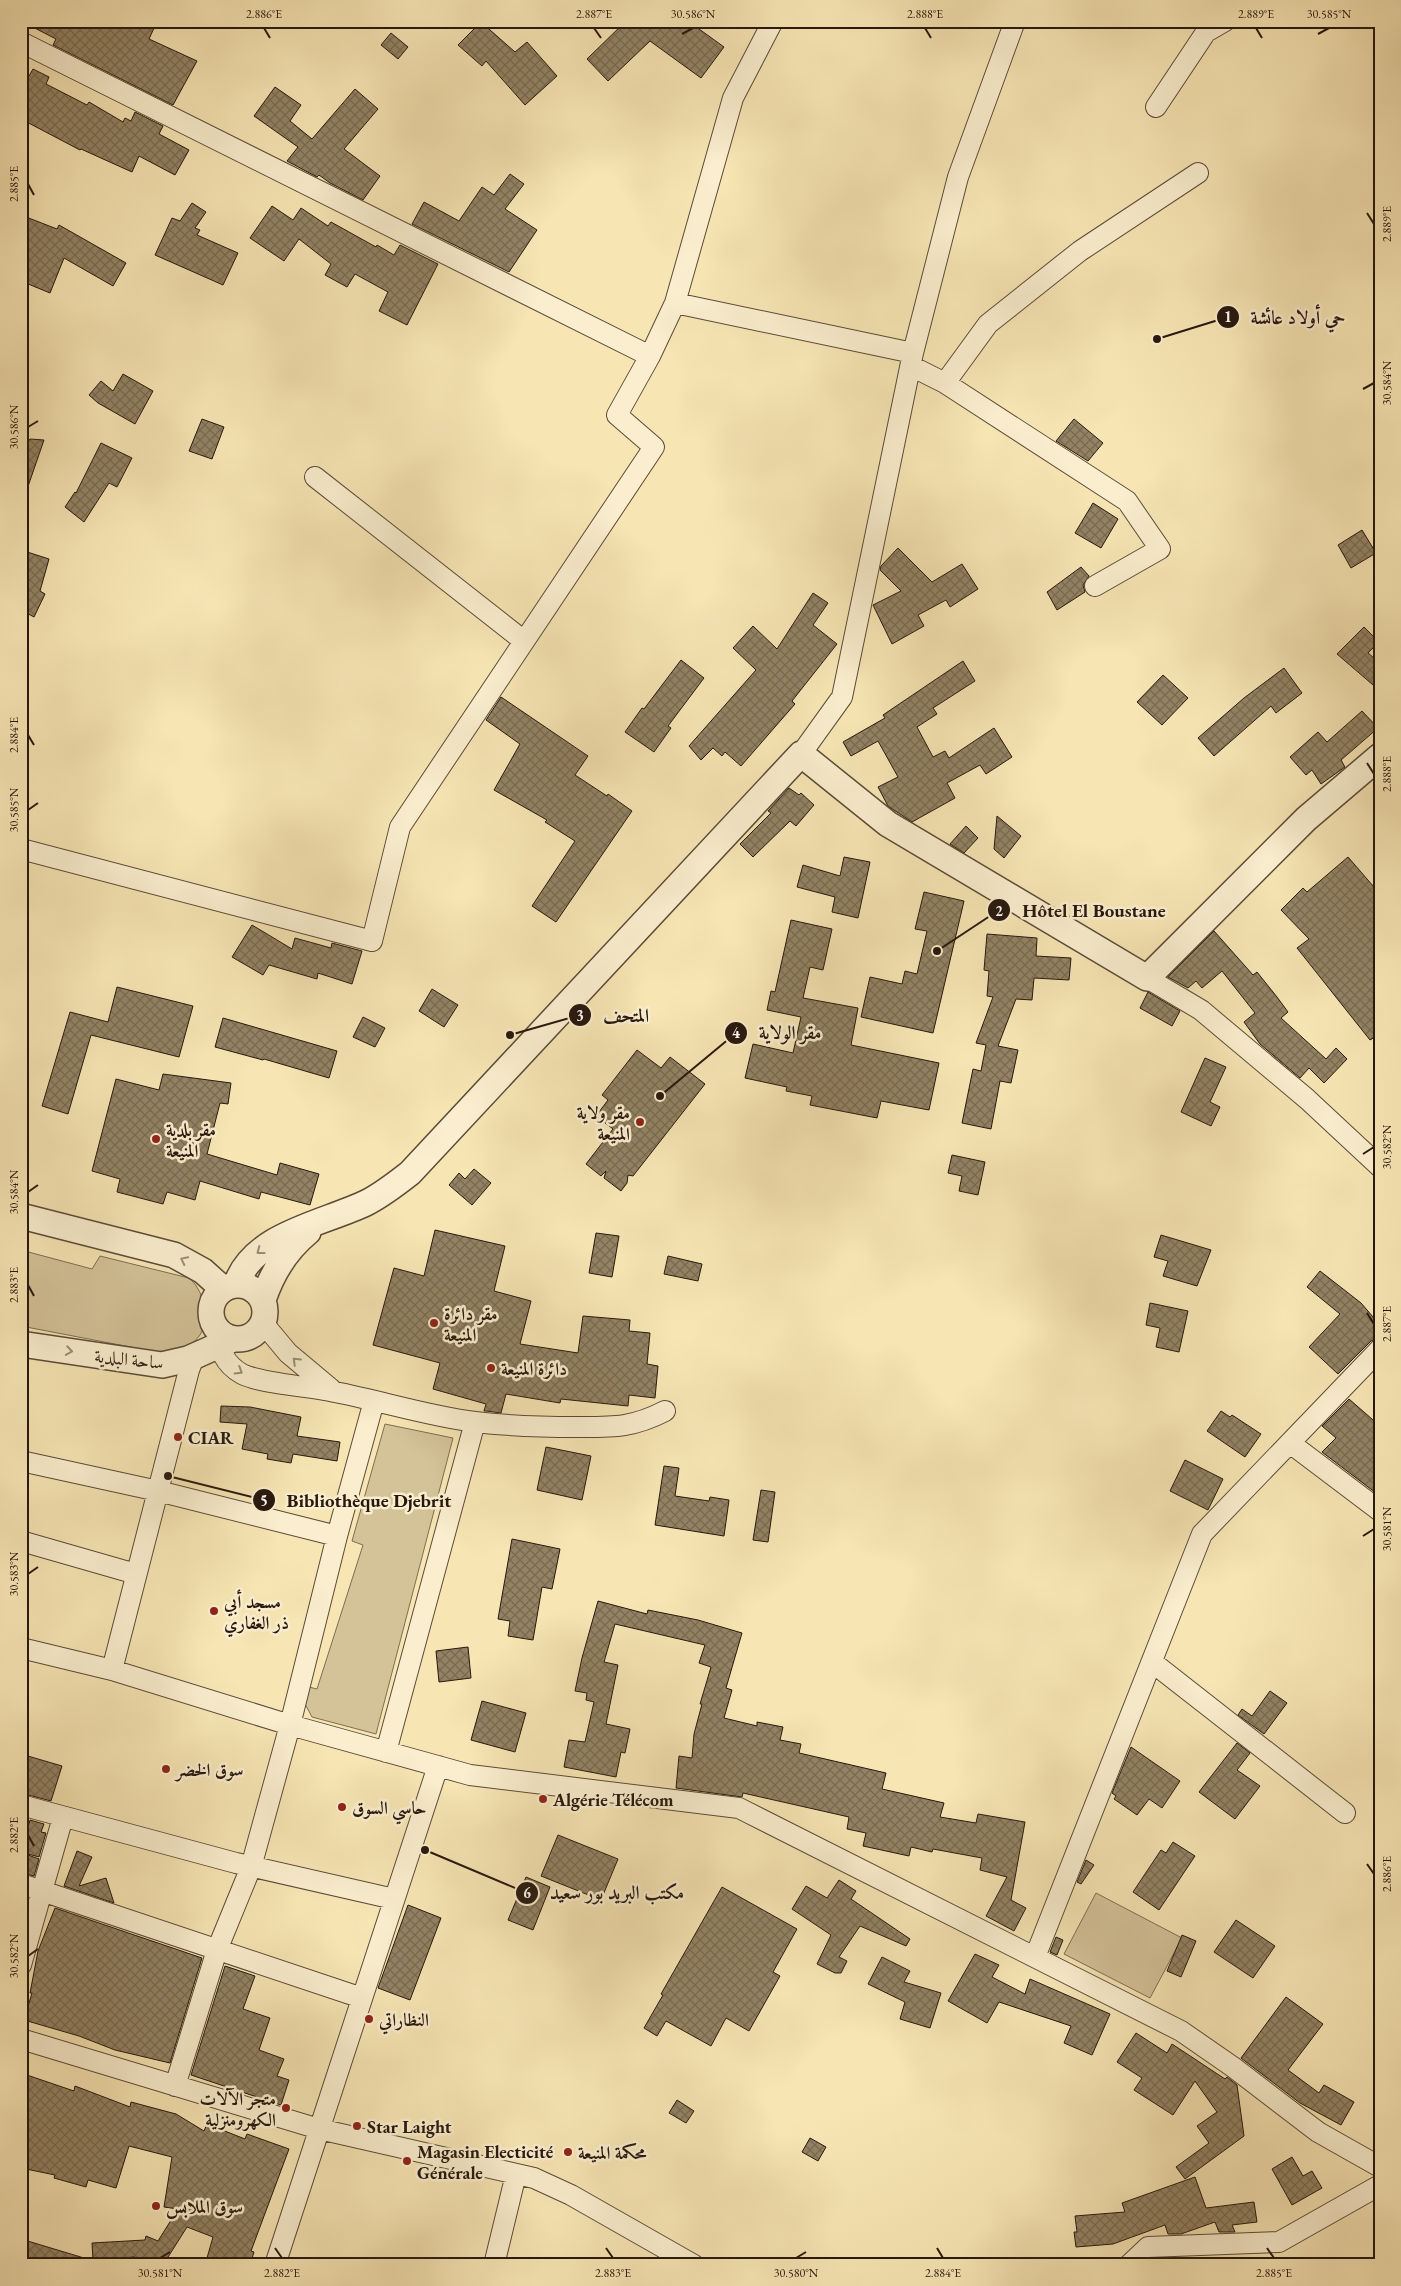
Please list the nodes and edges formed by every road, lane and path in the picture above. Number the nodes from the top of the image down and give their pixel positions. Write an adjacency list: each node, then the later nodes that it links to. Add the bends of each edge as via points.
1 (773, 21): 8 (street, via 733,98)
2 (1015, 21): 10 (street, via 958,177)
3 (1225, 21): 4 (street)
4 (1202, 27): 6 (street)
5 (21, 42): 9 (street)
6 (1156, 107)
7 (1198, 173): 11 (street, via 1080,251 988,324)
8 (675, 302): 9 (street); 10 (street)
9 (650, 356): 14 (street, via 617,414 654,447)
10 (912, 360): 11 (street); 15 (street, via 842,697)
11 (945, 383): 13 (street, via 1127,502 1160,548)
12 (315, 477): 14 (street)
13 (1096, 586)
14 (524, 641): 17 (street, via 400,827 372,941)
15 (801, 754): 18 (street, via 888,824); 21 (street, via 410,1172 385,1192)
16 (1380, 756): 18 (street, via 1306,819)
17 (21, 849)
18 (1147, 978): 19 (street, via 1201,1010)
19 (1380, 1167)
20 (21, 1216): 22 (street, one-way to 20, via 174,1255)
21 (320, 1222): 22 (street, one-way to 22, via 258,1251); 23 (street, via 284,1258 268,1285)
22 (230, 1287): 23 (street, via 250,1287); 24 (street, via 216,1296 210,1313)
23 (263, 1311): 24 (street, via 251,1336); 28 (street, one-way to 23, via 302,1366 275,1338)
24 (223, 1338): 27 (street, ساحة البلدية); 28 (street, one-way to 28, via 227,1362 250,1377)
25 (21, 1344): 27 (street, ساحة البلدية, one-way to 27, via 153,1364 171,1364)
26 (1380, 1349): 32 (street)
27 (194, 1357): 34 (street)
28 (334, 1391): 29 (street)
29 (374, 1401): 31 (street); 36 (street)
30 (665, 1411): 31 (street, via 625,1427)
31 (475, 1422): 43 (street)
32 (1290, 1443): 35 (street); 40 (street, via 1202,1534)
33 (21, 1461): 34 (street)
34 (158, 1491): 36 (street); 38 (street)
35 (1380, 1511)
36 (337, 1536): 42 (street)
37 (21, 1541): 38 (street)
38 (136, 1574): 41 (street)
39 (21, 1648): 41 (street)
40 (1152, 1662): 46 (street); 53 (street)
41 (112, 1670): 42 (street)
42 (290, 1725): 43 (street); 48 (street)
43 (386, 1752): 44 (street)
44 (438, 1766): 51 (street); 53 (street, via 470,1775 739,1808)
45 (21, 1804): 47 (street)
46 (1345, 1812)
47 (64, 1817): 48 (street); 50 (street)
48 (251, 1867): 51 (street); 52 (street)
49 (21, 1884): 50 (street)
50 (44, 1891): 52 (street); 54 (street)
51 (394, 1899): 55 (street)
52 (217, 1950): 55 (street); 57 (street)
53 (1035, 1958): 59 (street, via 1181,2031 1318,2132)
54 (21, 1965)
55 (362, 1998): 58 (street)
56 (21, 2039): 57 (street)
57 (175, 2086): 58 (street)
58 (319, 2129): 60 (street); 62 (street)
59 (1380, 2167)
60 (516, 2174): 63 (street); 64 (street, via 534,2178 571,2195)
61 (1380, 2185): 65 (street, via 1279,2242 1148,2247)
62 (275, 2265)
63 (494, 2265)
64 (694, 2265)
65 (1129, 2265)

